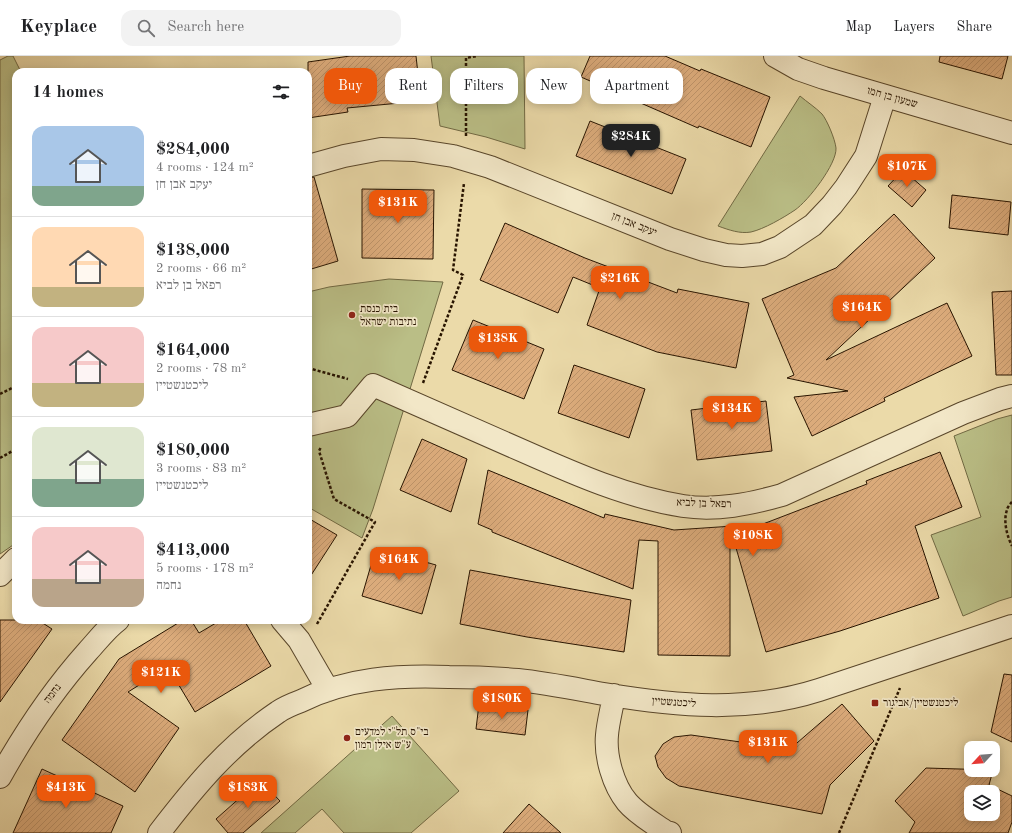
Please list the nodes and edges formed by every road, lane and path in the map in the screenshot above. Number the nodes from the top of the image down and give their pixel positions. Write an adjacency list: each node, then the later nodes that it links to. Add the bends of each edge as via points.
1 (477, 56): 5 (path, via 466,58)
2 (775, 56): 3 (street, שמעון בן חמו, via 798,69)
3 (885, 96): 4 (street, שמעון בן חמו); 5 (street, יעקב אבן חן, via 866,156 832,205 813,225 795,238 762,254 737,256 704,250)
4 (1012, 133)
5 (467, 160): 6 (street, יעקב אבן חן, via 414,150 381,149); 12 (path, via 453,270 463,275)
6 (312, 165)
7 (312, 369): 8 (path)
8 (374, 385): 12 (street, רפאל בן לביא); 13 (street, via 347,416)
9 (12, 388): 10 (path)
10 (0, 394)
11 (1012, 396): 12 (street, רפאל בן לביא, via 963,413 782,495 752,504 722,507 685,506 640,497 590,480)
12 (415, 404)
13 (333, 419): 14 (street); 24 (path, via 319,451 334,499 375,522)
14 (312, 424)
15 (12, 451): 16 (path)
16 (0, 458)
17 (1012, 502): 18 (path, via 1006,510 1006,524)
18 (1012, 545)
19 (12, 564): 20 (street)
20 (0, 575)
21 (114, 624): 28 (street, נחמה, via 71,670 16,748)
22 (285, 624): 24 (street)
23 (1012, 626): 25 (street, ליכטנשטיין)
24 (304, 648): 26 (street)
25 (913, 659): 27 (street, ליכטנשטיין, via 797,697 774,702 731,705 681,704); 31 (path)
26 (328, 690): 27 (street, ליכטנשטיין, via 387,677 423,676 519,680); 29 (street, ליכטנשטיין, via 279,711 240,740 214,765)
27 (614, 695): 30 (street, via 607,736 608,758 614,779 626,802)
28 (0, 777)
29 (159, 833)
30 (670, 833)
31 (839, 833)

